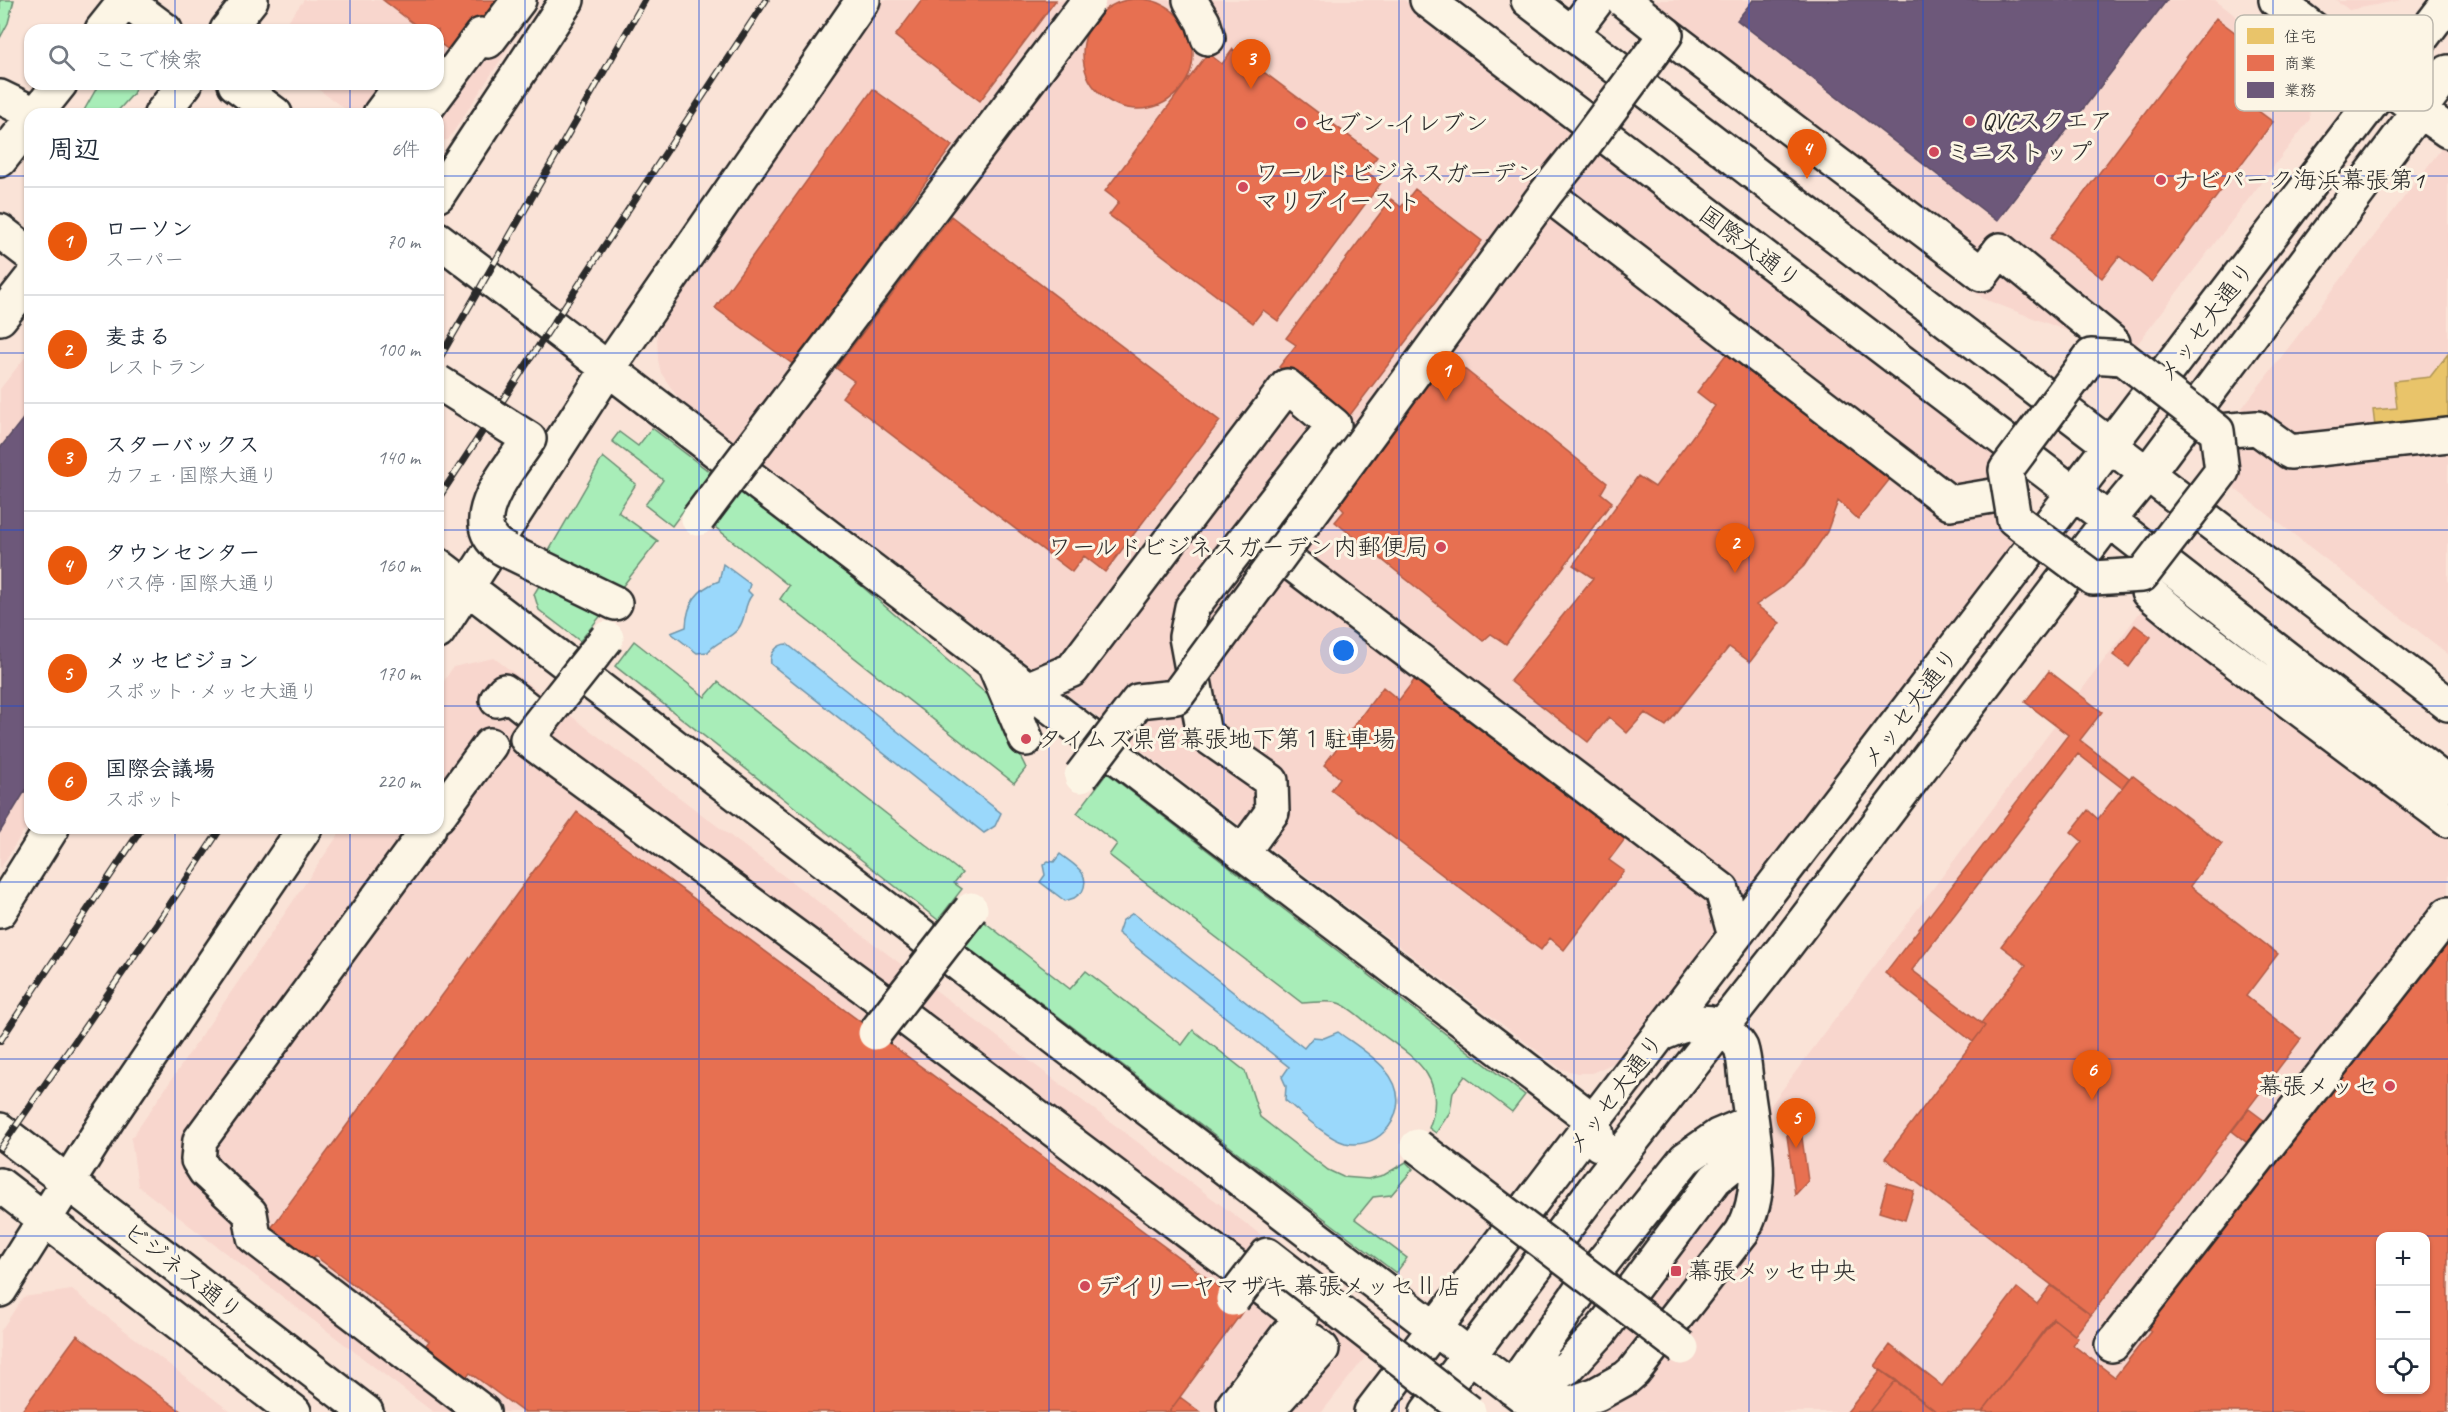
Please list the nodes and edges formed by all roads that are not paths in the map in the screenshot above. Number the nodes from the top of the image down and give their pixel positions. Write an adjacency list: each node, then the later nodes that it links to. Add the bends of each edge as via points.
1 (126, 0): 16 (street); 17 (street)
2 (251, 0): 18 (street)
3 (519, 0): 23 (street, via 488,41 481,35)
4 (567, 0): 40 (street)
5 (863, 0): 48 (street)
6 (1089, 0): 56 (street, bridge)
7 (1190, 0): 21 (street)
8 (1427, 0): 55 (street, 国際大通り)
9 (1528, 0): 19 (street)
10 (1597, 0): 19 (street)
11 (1623, 0): 20 (street, bridge)
12 (2276, 0): 14 (street)
13 (2448, 3): 15 (street, メッセ大通り)
14 (2295, 15)
15 (2433, 23)
16 (107, 24)
17 (157, 24)
18 (232, 24)
19 (1572, 33): 52 (street)
20 (1666, 34): 41 (street, bridge); 47 (street, via 1982,274 2000,250 2114,343)
21 (1208, 38)
22 (2448, 72): 28 (street, メッセ大通り)
23 (444, 85)
24 (55, 90): 30 (street)
25 (179, 90): 31 (street)
26 (243, 90): 32 (street)
27 (440, 90): 33 (street, via 428,106 412,107 395,94)
28 (2433, 92)
29 (0, 97): 34 (street)
30 (40, 108)
31 (166, 108)
32 (267, 108)
33 (384, 108)
34 (24, 109)
35 (2365, 111): 52 (street, メッセ大通り)
36 (2419, 111): 38 (street); 53 (street, メッセ大通り)
37 (24, 130): 39 (street)
38 (2448, 130)
39 (0, 160)
40 (444, 186)
41 (1546, 193): 54 (street, via 1950,503); 72 (street, bridge, via 1176,696 1138,701)
42 (0, 231): 44 (street)
43 (444, 244): 48 (street)
44 (24, 249)
45 (24, 288): 46 (street)
46 (0, 318)
47 (2115, 358): 50 (street, bridge, via 2123,358); 54 (street, bridge, via 2091,356 2079,369 2006,470)
48 (608, 369): 60 (street); 65 (street)
49 (444, 386): 62 (street, bridge, via 529,439 485,510 492,539 504,549)
50 (2217, 432): 51 (street, via 2257,428 2290,452); 54 (street, bridge, via 2222,471 2142,575 2093,578 2014,519)
51 (2448, 435)
52 (2111, 446): 53 (street); 55 (street, メッセ大通り)
53 (2147, 474): 57 (street, メッセ大通り); 68 (street)
54 (2010, 493)
55 (2074, 494): 57 (street, 国際大通り); 83 (street, メッセ大通り)
56 (698, 519)
57 (2109, 520): 73 (street, 国際大通り); 85 (street, メッセ大通り)
58 (1251, 532): 66 (street, via 1334,425 1287,387 1072,670); 79 (street, via 1192,607 1186,637 1204,734 1271,781 1272,812); 83 (street, via 1722,890)
59 (444, 570): 60 (street)
60 (468, 588): 63 (street); 97 (street)
61 (2148, 592): 75 (street)
62 (615, 603)
63 (444, 623)
64 (607, 638): 69 (street, bridge)
65 (995, 664): 66 (street); 70 (street)
66 (1027, 689): 79 (street)
67 (496, 700): 69 (street, via 504,691)
68 (2448, 705)
69 (541, 720): 84 (street, bridge, via 527,739)
70 (1026, 739)
71 (490, 745): 74 (street)
72 (1081, 776)
73 (2448, 784)
74 (444, 808)
75 (2448, 820)
76 (48, 834): 81 (street)
77 (301, 834): 92 (street)
78 (425, 834): 105 (street, via 200,1140 198,1160 250,1213 254,1237)
79 (1242, 853): 87 (street)
80 (971, 909): 84 (street, bridge)
81 (0, 912)
82 (2448, 914): 98 (street)
83 (1735, 936): 86 (street, メッセ大通り)
84 (885, 1021): 95 (street)
85 (1721, 1026): 86 (street, via 1683,1025); 89 (street, via 1741,1046); 91 (street, メッセ大通り)
86 (1661, 1034): 87 (street, メッセ大通り)
87 (1594, 1122): 91 (street); 97 (street, メッセ大通り)
88 (0, 1130): 92 (street, ビジネス通り)
89 (1753, 1134): 101 (street, via 1600,1332 1568,1367 1553,1376); 102 (street, via 1755,1201 1742,1232 1634,1371)
90 (1417, 1146): 99 (street, bridge)
91 (1605, 1175): 100 (street, メッセ大通り)
92 (69, 1182): 94 (street); 104 (street, ビジネス通り)
93 (0, 1185): 94 (street, ビジネス通り)
94 (45, 1219): 96 (street); 103 (street, ビジネス通り)
95 (1241, 1288): 106 (street, via 1301,1317 1234,1405); 111 (street, bridge, via 1267,1255)
96 (0, 1290)
97 (1435, 1328): 100 (street); 109 (street, メッセ大通り)
98 (2112, 1345)
99 (1682, 1348)
100 (1470, 1356): 101 (street); 110 (street, メッセ大通り)
101 (1512, 1388): 102 (street, via 1528,1400)
102 (1603, 1404)
103 (294, 1412)
104 (366, 1412)
105 (483, 1412)
106 (1242, 1412)
107 (1249, 1412): 108 (street, via 1312,1341 1322,1348)
108 (1266, 1412)
109 (1371, 1412)
110 (1426, 1412)
111 (1469, 1412)

